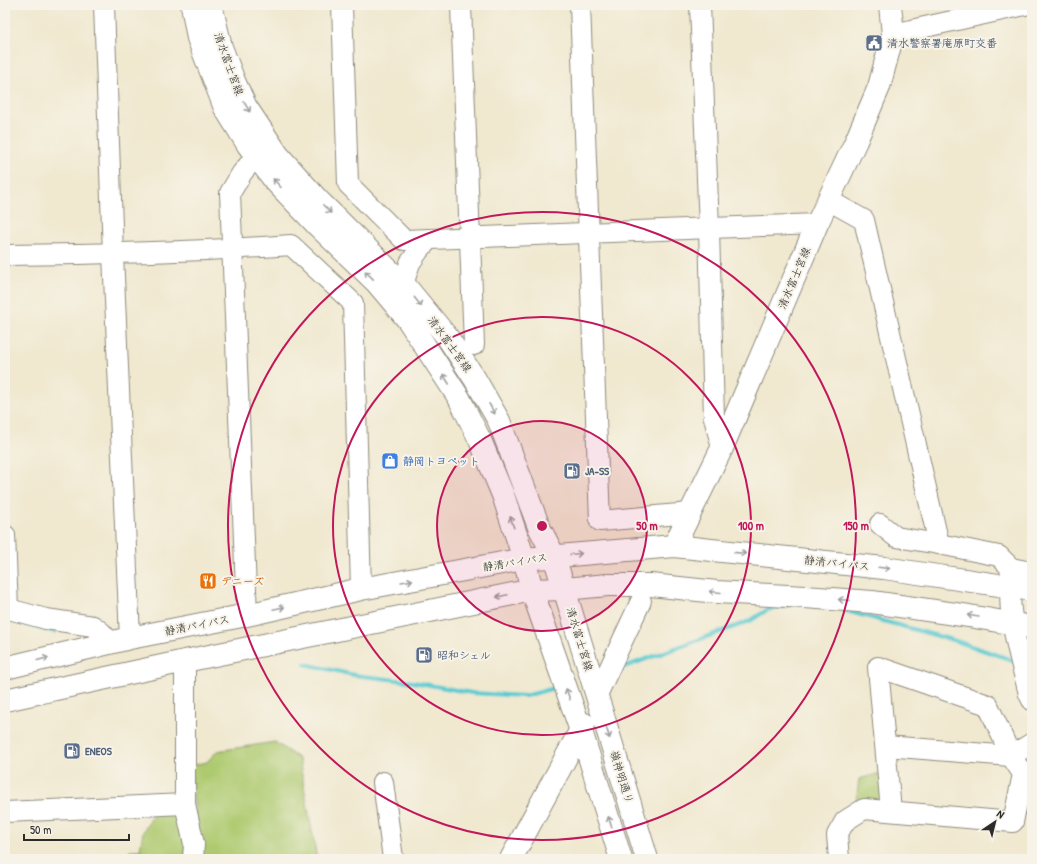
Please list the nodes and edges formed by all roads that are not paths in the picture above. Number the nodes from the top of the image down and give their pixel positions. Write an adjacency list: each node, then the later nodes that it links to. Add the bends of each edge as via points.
1 (104, 5): 19 (street)
2 (192, 5): 11 (main road, 清水富士宮線, via 198,38 225,108)
3 (211, 5): 21 (main road, 清水富士宮線, one-way to 21, via 221,47 234,82 246,107 278,155 317,199)
4 (342, 5): 17 (street, via 348,184 404,240)
5 (461, 5): 16 (street)
6 (580, 5): 15 (street)
7 (700, 5): 14 (street)
8 (890, 5): 10 (main road, 清水富士宮線)
9 (1025, 5): 10 (street)
10 (893, 34): 12 (main road, 清水富士宮線, via 879,87)
11 (256, 156): 18 (street, via 230,193); 30 (main road, 清水富士宮線, one-way to 11, via 503,495 480,440 459,398 408,320 376,282 275,180)
12 (828, 200): 13 (main road, 清水富士宮線); 27 (street, via 864,220)
13 (817, 224): 14 (street); 23 (main road, 清水富士宮線)
14 (709, 228): 15 (street); 23 (street, via 714,418)
15 (590, 234): 16 (street); 24 (street, via 600,521)
16 (469, 238): 17 (street); 22 (street)
17 (429, 239): 21 (street, via 410,263)
18 (232, 249): 19 (street); 33 (street, via 291,245 353,303); 39 (street)
19 (113, 254): 20 (street); 41 (street)
20 (5, 255)
21 (403, 285): 29 (main road, 清水富士宮線, one-way to 29, via 448,338 499,421 539,527)
22 (474, 345)
23 (722, 448): 24 (main road, 清水富士宮線)
24 (690, 513): 28 (main road, 清水富士宮線)
25 (880, 524): 27 (street, via 896,537)
26 (5, 535): 38 (street)
27 (939, 544): 32 (street, via 999,556)
28 (674, 546): 29 (main road, 静清バイパス, one-way to 28); 32 (main road, 静清バイパス, one-way to 32, via 884,568 978,582)
29 (554, 556): 30 (main road, 静清バイパス); 34 (main road, 清水富士宮線)
30 (524, 559): 33 (main road, 静清バイパス, one-way to 30); 35 (main road, 清水富士宮線)
31 (1032, 572): 32 (street)
32 (1010, 577): 36 (main road, 静清バイパス); 40 (street)
33 (361, 589): 39 (main road, 静清バイパス, one-way to 33)
34 (564, 589): 35 (main road); 40 (main road, one-way to 34, via 872,602 651,585); 44 (main road, 清水富士宮線)
35 (532, 590): 42 (main road, one-way to 42); 47 (main road, 清水富士宮線, one-way to 35)
36 (1032, 590)
37 (641, 601): 44 (street)
38 (7, 609): 41 (street, via 46,619 93,626)
39 (247, 615): 41 (main road, 静清バイパス)
40 (1022, 625): 46 (street, via 1029,694)
41 (120, 640): 43 (main road, 静清バイパス, one-way to 41)
42 (185, 661): 45 (main road); 52 (street)
43 (5, 668)
44 (597, 695): 47 (main road); 59 (main road, 嶺神明通り, one-way to 59)
45 (5, 700)
46 (1032, 700)
47 (581, 731): 57 (main road); 58 (main road, one-way to 47)
48 (1032, 743): 50 (street)
49 (886, 746): 50 (street); 50 (street, via 878,667 988,705); 53 (street)
50 (1011, 756): 53 (street, via 1023,774 1013,822)
51 (383, 782): 56 (street)
52 (185, 804): 54 (street); 55 (street, via 194,844)
53 (891, 811): 60 (street, via 864,809 845,821 837,835)
54 (5, 812)
55 (193, 859)
56 (394, 859)
57 (512, 859)
58 (621, 859)
59 (647, 859)
60 (839, 859)

